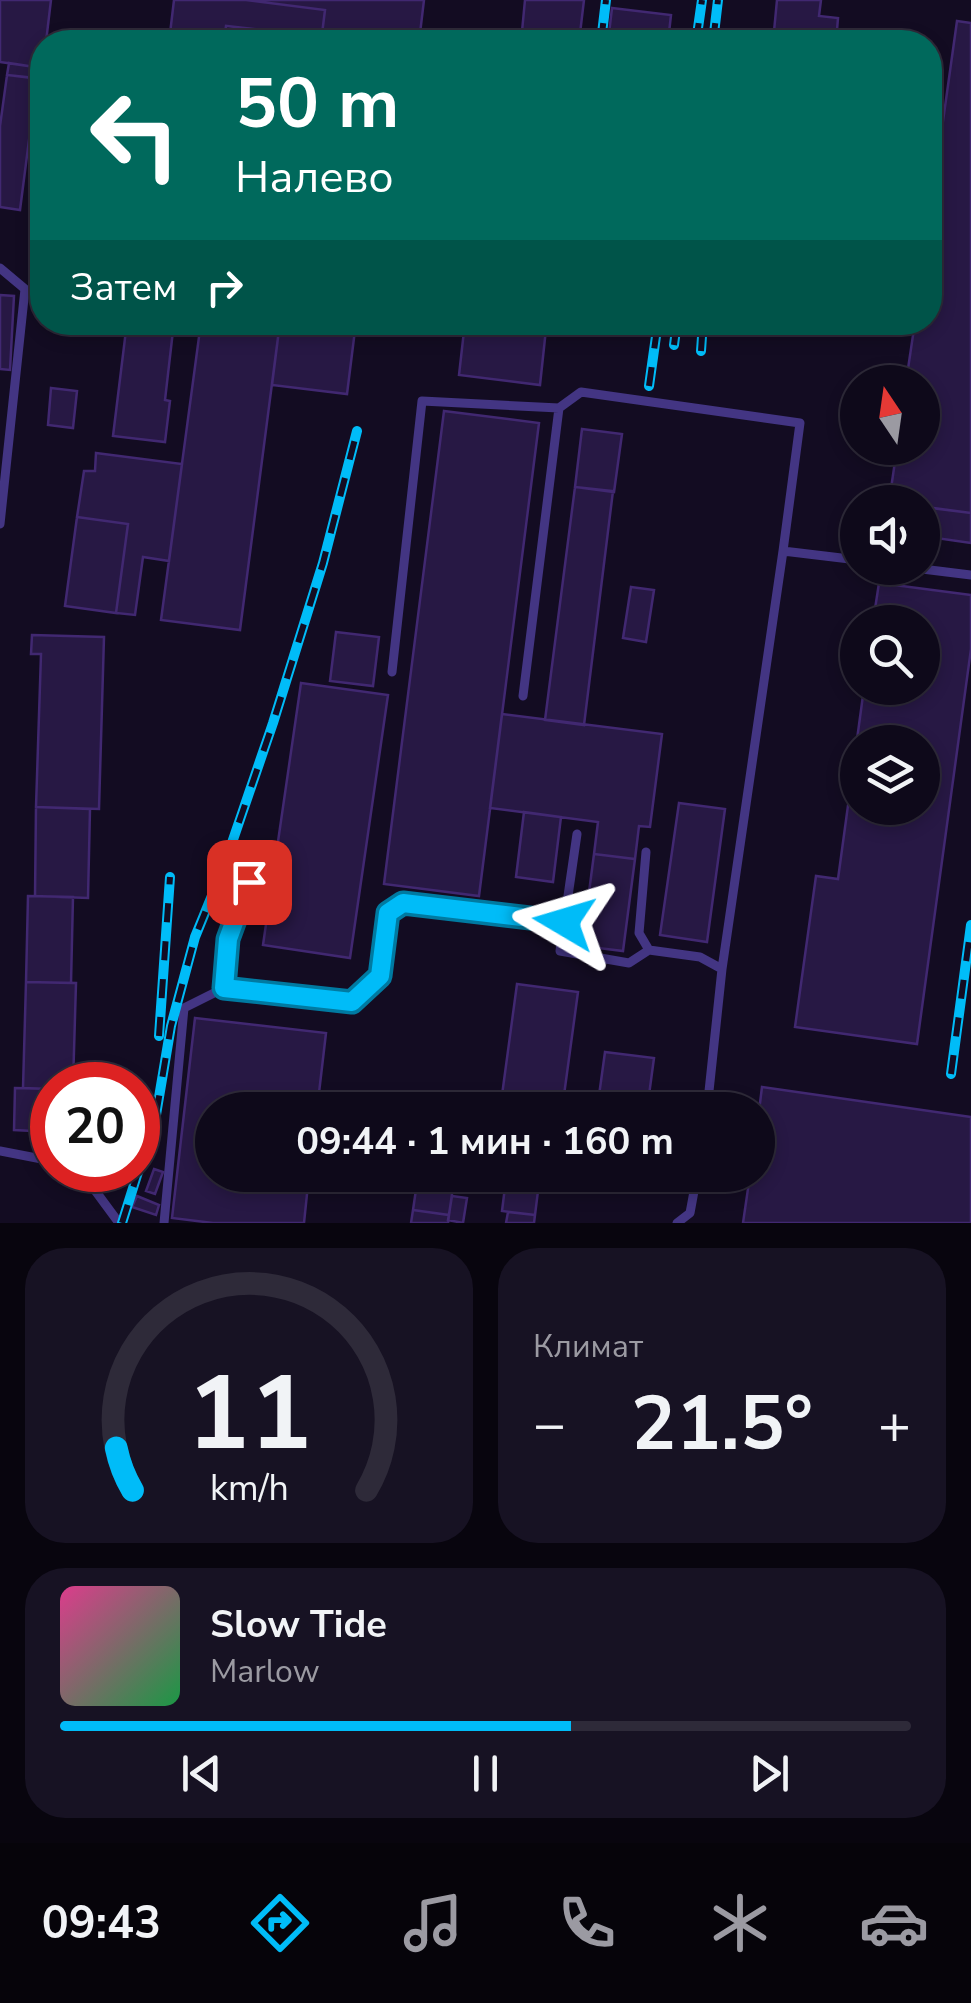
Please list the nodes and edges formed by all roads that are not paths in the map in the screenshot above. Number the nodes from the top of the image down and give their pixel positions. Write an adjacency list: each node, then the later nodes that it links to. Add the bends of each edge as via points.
1 (0, 268): 3 (lane, via 25,288)
2 (559, 408): 4 (lane, via 582,392 800,423); 8 (lane, via 422,401); 9 (lane)
3 (0, 524)
4 (783, 551): 5 (lane); 15 (lane)
5 (840, 558)
6 (940, 571): 7 (lane)
7 (971, 575)
8 (392, 672)
9 (522, 696)
10 (576, 834): 13 (lane)
11 (646, 852): 14 (lane, via 639,933)
12 (260, 853): 16 (lane, via 228,939)
13 (564, 922): 14 (lane, via 560,951 630,963); 16 (lane, via 403,903 388,913 380,976 352,1002)
14 (649, 950): 15 (lane, via 700,957)
15 (722, 969): 17 (lane)
16 (224, 988): 24 (lane, via 184,1008)
17 (709, 1092)
18 (0, 1150): 19 (lane)
19 (30, 1156)
20 (97, 1192): 23 (lane)
21 (694, 1192): 22 (lane)
22 (690, 1218): 25 (lane)
23 (120, 1223)
24 (164, 1223)
25 (676, 1223)

